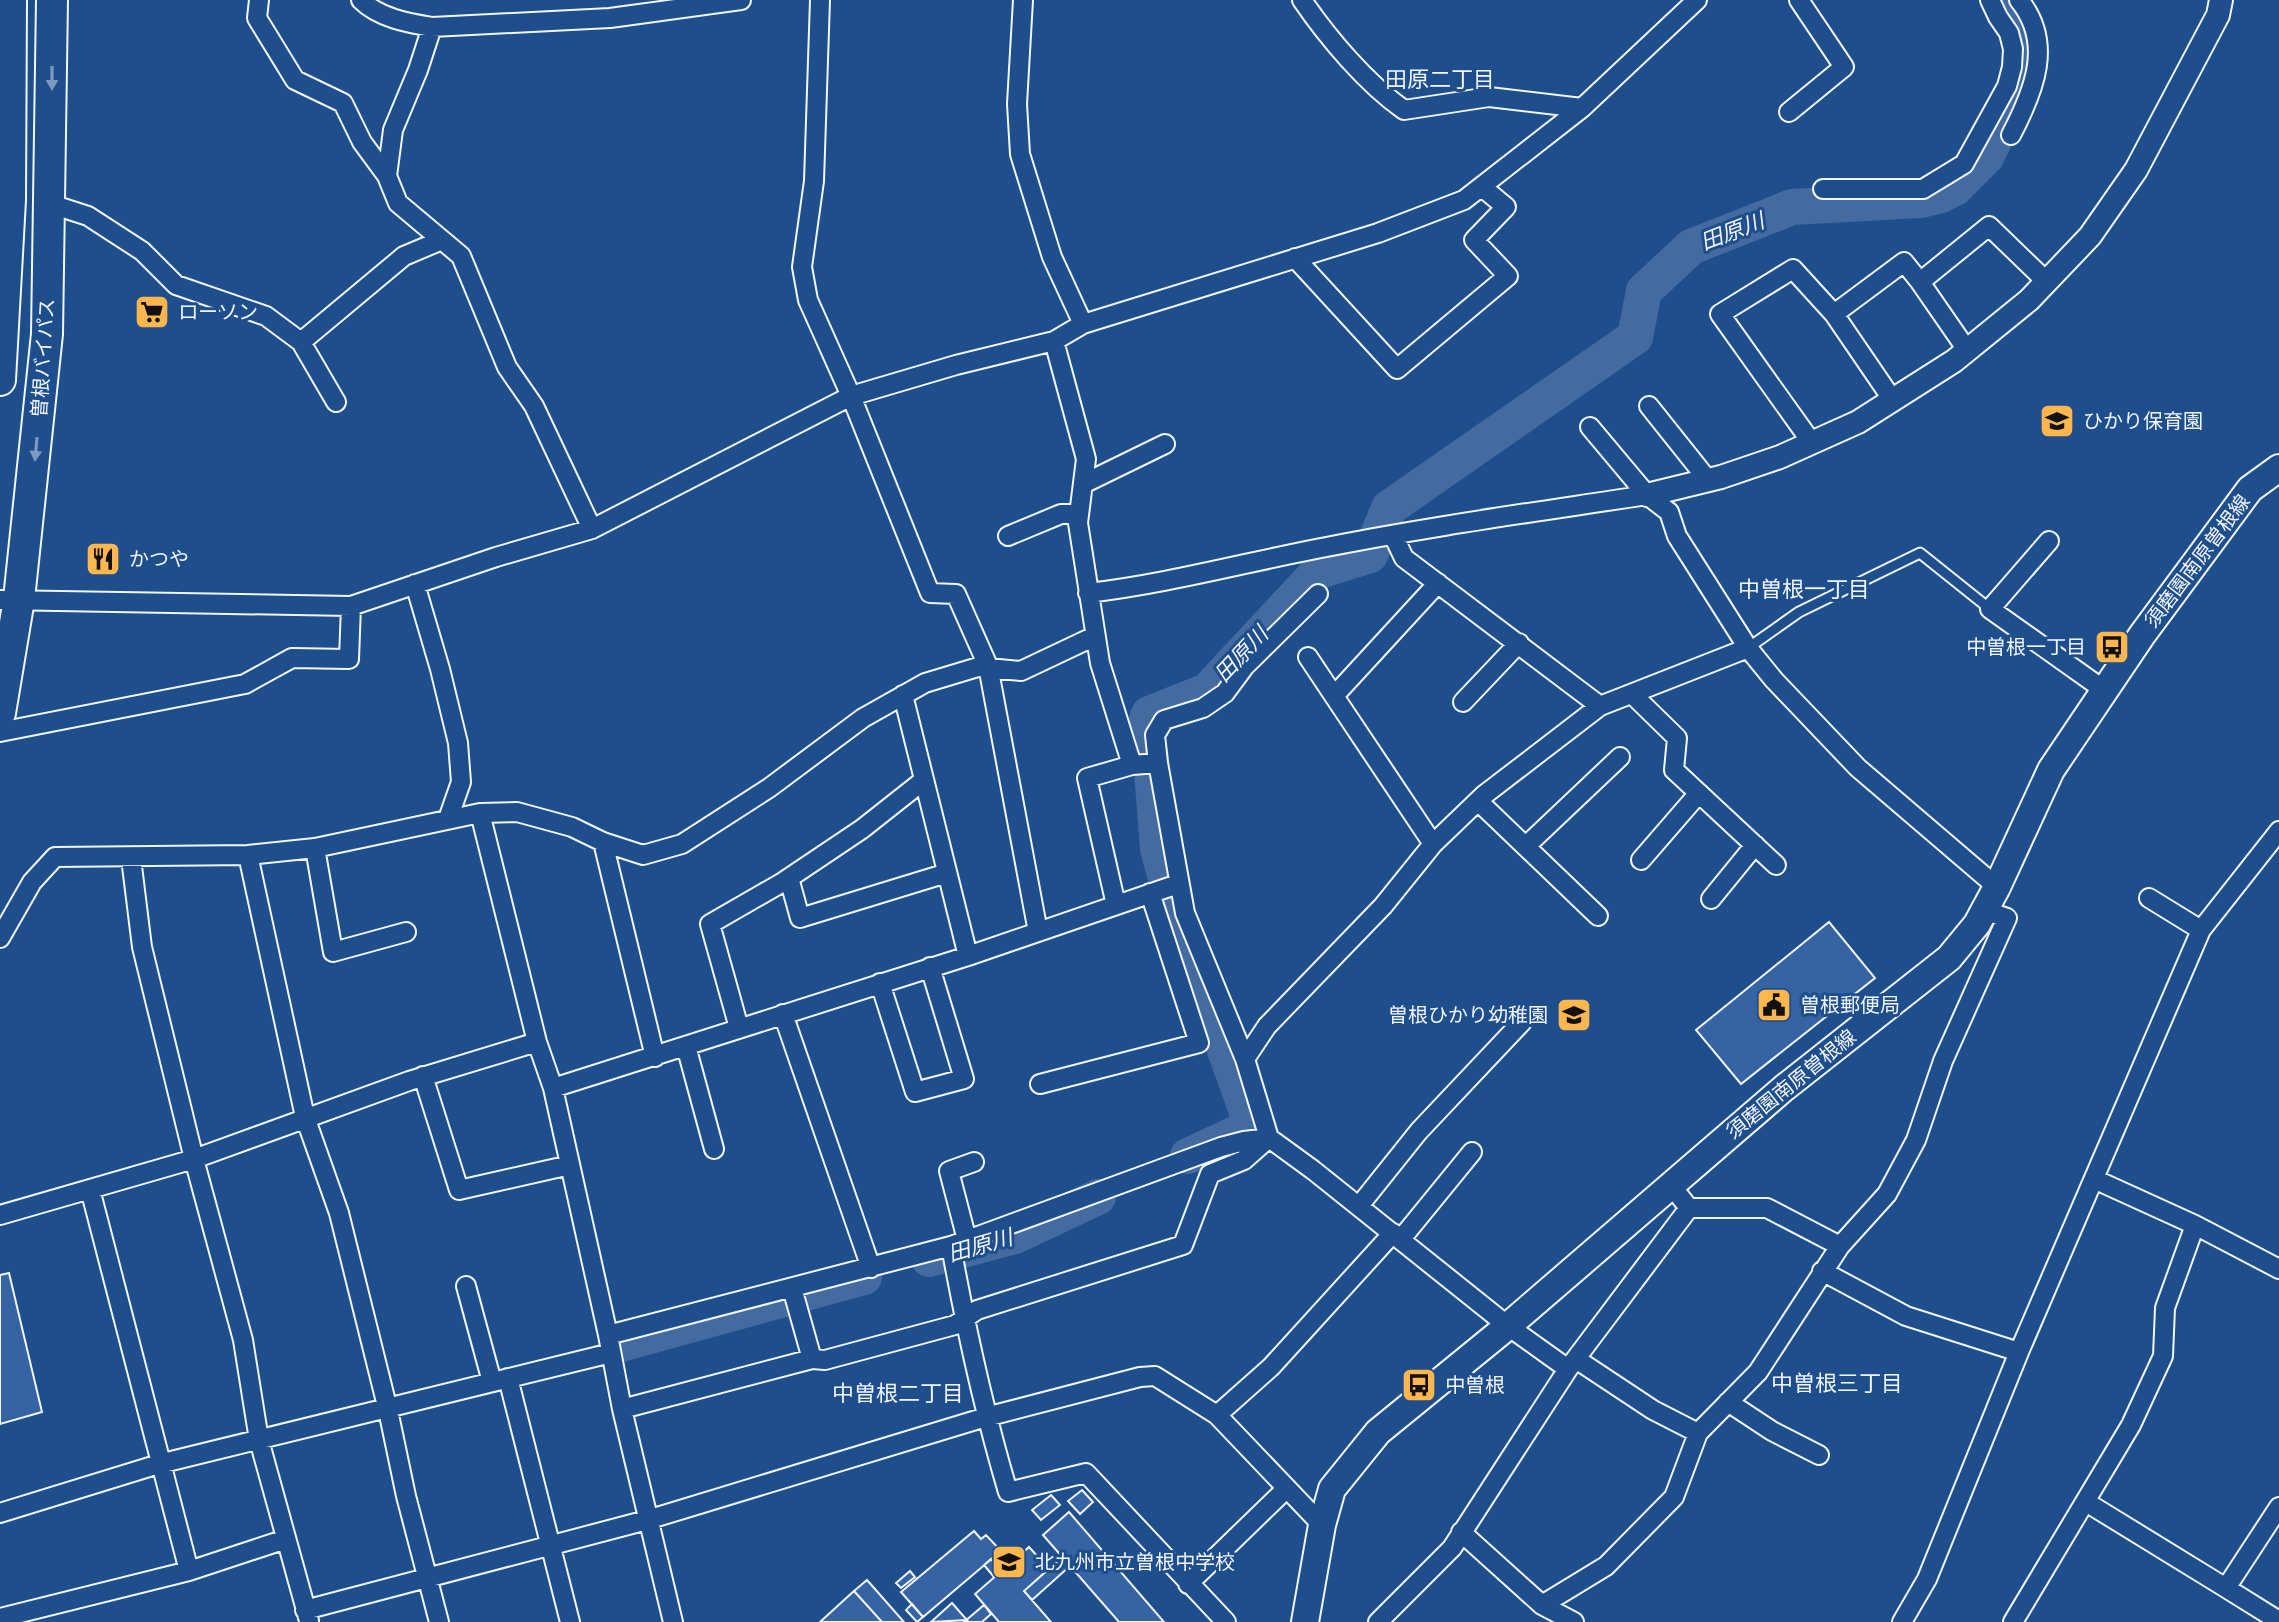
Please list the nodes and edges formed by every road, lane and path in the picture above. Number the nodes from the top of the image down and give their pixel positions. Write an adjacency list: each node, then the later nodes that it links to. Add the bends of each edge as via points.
1 (11, 0): 15 (highway, 曽根バイパス)
2 (52, 0): 22 (highway, 曽根バイパス, one-way to 22)
3 (259, 0): 19 (street, via 257,18 295,80 343,103)
4 (361, 0): 14 (street, via 370,9)
5 (741, 0): 14 (street, via 610,18)
6 (820, 0): 33 (street, via 814,181 802,267 808,300)
7 (1023, 0): 28 (street, via 1020,154 1052,257)
8 (1302, 0): 16 (street, via 1388,99 1404,110 1489,97)
9 (1697, 0): 16 (street)
10 (1799, 0): 17 (street, via 1844,67)
11 (1990, 0): 21 (street, via 2009,33 2012,67 1964,164 1923,189)
12 (2019, 0): 18 (street, via 2039,39 2034,84)
13 (2221, 0): 26 (street, via 2218,15 2136,170 2090,236)
14 (432, 27): 19 (street, via 393,130)
15 (6, 107): 32 (highway, 曽根バイパス, via 9,215)
16 (1582, 108): 20 (street)
17 (1789, 112)
18 (2011, 135)
19 (387, 176): 23 (street, via 398,203)
20 (1482, 187): 24 (street, via 1464,200 1378,233); 24 (street, via 1506,207 1474,240 1508,276 1397,369)
21 (1823, 189)
22 (51, 204): 30 (street, via 88,216 142,251 176,285 266,316); 53 (highway, 曽根バイパス, one-way to 53, via 47,334)
23 (442, 240): 30 (street, via 404,256); 45 (street, via 461,256 507,367 534,406)
24 (1295, 258): 28 (street)
25 (1920, 282): 26 (street, via 1989,226); 27 (street, via 1904,262); 31 (street)
26 (2047, 282): 31 (street)
27 (1834, 314): 34 (street); 38 (street, via 1793,269 1720,314)
28 (1083, 324): 29 (street)
29 (1054, 341): 33 (street); 42 (street, via 1086,459)
30 (301, 342): 35 (street)
31 (1967, 350): 34 (street)
32 (0, 380)
33 (851, 396): 45 (street); 60 (street, via 930,593 956,594)
34 (1892, 399): 38 (street)
35 (336, 402)
36 (1649, 406): 41 (street)
37 (1590, 427): 43 (street)
38 (1812, 443): 41 (street)
39 (1165, 444): 42 (street)
40 (2279, 468): 61 (main road, 須磨園南原曽根線, via 2250,489)
41 (1708, 480): 43 (street)
42 (1083, 484): 44 (street)
43 (1647, 495): 46 (street); 58 (street, via 1669,512 1677,536)
44 (1079, 514): 47 (street, via 1061,514); 51 (street)
45 (592, 529): 50 (street)
46 (1393, 535): 49 (street, via 1404,558); 51 (street, via 1141,587)
47 (1008, 536)
48 (2049, 541): 55 (street)
49 (1438, 583): 57 (street); 64 (street)
50 (415, 584): 54 (street); 76 (street, via 458,743 461,782)
51 (1088, 593): 56 (street)
52 (1318, 594): 70 (street, via 1225,693 1203,708 1164,720 1155,735)
53 (10, 599): 54 (street); 67 (highway, 曽根バイパス)
54 (351, 606): 68 (street, via 349,659 292,658 245,684)
55 (1990, 609): 58 (lane, via 1920,553 1799,612); 61 (street)
56 (1095, 636): 60 (street, via 1021,671); 71 (street)
57 (1519, 643): 65 (street); 66 (street)
58 (1748, 648): 63 (street); 90 (street, via 1858,768)
59 (1308, 657): 64 (street)
60 (988, 666): 62 (street, via 925,683); 99 (street)
61 (2104, 690): 90 (main road, 須磨園南原曽根線, via 2051,770)
62 (903, 695): 72 (street); 78 (street, via 682,844 643,855)
63 (1633, 695): 66 (street); 73 (street, via 1677,738 1674,770)
64 (1334, 696): 79 (street)
65 (1463, 702)
66 (1600, 706): 74 (street)
67 (0, 713)
68 (0, 732)
69 (1620, 757): 81 (street)
70 (1158, 763): 71 (street); 89 (street)
71 (1132, 765): 94 (street, via 1087,778)
72 (924, 780): 87 (street); 88 (street)
73 (1699, 793): 80 (street); 85 (street)
74 (1478, 801): 79 (street); 81 (street)
75 (480, 813): 76 (street); 78 (street, via 517,812); 108 (street)
76 (448, 819): 82 (street)
77 (2279, 831): 97 (street)
78 (603, 842): 111 (street)
79 (1433, 844): 112 (street, via 1383,906 1267,1026)
80 (1755, 845): 86 (street); 93 (street)
81 (1526, 846): 96 (street)
82 (315, 848): 83 (street); 98 (street, via 333,952)
83 (248, 855): 84 (street); 116 (street)
84 (131, 858): 100 (street, via 55,857 32,882); 120 (street, via 142,947)
85 (1641, 860)
86 (1776, 865)
87 (947, 873): 88 (street, via 800,918); 101 (street)
88 (789, 878): 106 (street, via 710,924)
89 (1178, 884): 91 (street); 107 (street)
90 (1997, 887): 95 (main road, 須磨園南原曽根線)
91 (1150, 893): 94 (street); 109 (street)
92 (2149, 898): 97 (street)
93 (1711, 899)
94 (1116, 905): 99 (street)
95 (1984, 910): 124 (main road, 須磨園南原曽根線, via 1949,958); 132 (street, via 2007,918 1943,1061 1916,1140 1887,1194)
96 (1598, 916)
97 (2201, 930): 123 (street)
98 (406, 932)
99 (1038, 932): 101 (street)
100 (0, 938)
101 (968, 956): 102 (street)
102 (930, 967): 103 (street); 103 (street, via 964,1079 915,1092)
103 (880, 983): 104 (street)
104 (783, 1014): 106 (street); 133 (street)
105 (1522, 1022): 126 (street, via 1419,1131)
106 (739, 1028): 110 (street)
107 (1232, 1029): 109 (street); 112 (street)
108 (537, 1042): 113 (street); 115 (street)
109 (1199, 1043): 114 (street)
110 (686, 1046): 111 (street); 118 (street)
111 (655, 1057): 115 (street)
112 (1245, 1059): 117 (street)
113 (423, 1076): 116 (street); 122 (street, via 459,1190)
114 (1040, 1084)
115 (553, 1088): 122 (street)
116 (305, 1117): 120 (street); 147 (street, via 339,1213)
117 (1269, 1138): 126 (street); 131 (street, via 1221,1147); 138 (street, via 1244,1160 1210,1174 1183,1245 977,1310)
118 (714, 1149)
119 (1472, 1152): 130 (street)
120 (194, 1159): 125 (street); 151 (street, via 243,1340)
121 (974, 1162): 131 (street, via 949,1171)
122 (570, 1165): 140 (street)
123 (2094, 1179): 129 (street); 141 (street)
124 (1670, 1184): 127 (street); 139 (main road, 須磨園南原曽根線)
125 (90, 1189): 128 (street); 153 (street)
126 (1359, 1206): 130 (street)
127 (1689, 1208): 132 (street, via 1767,1208); 143 (street)
128 (0, 1215)
129 (2195, 1225): 134 (street); 155 (street, via 2165,1308 2163,1356)
130 (1397, 1236): 139 (street); 148 (street, via 1271,1367)
131 (959, 1243): 133 (street); 138 (street)
132 (1840, 1246): 135 (street)
133 (871, 1268): 137 (street)
134 (2279, 1269)
135 (1822, 1271): 141 (street, via 1906,1316); 145 (street, via 1758,1372)
136 (466, 1286): 144 (street)
137 (792, 1288): 140 (street); 142 (street)
138 (964, 1319): 142 (street, via 825,1360); 149 (street)
139 (1508, 1326): 143 (street); 159 (main road, 須磨園南原曽根線, via 1378,1432 1332,1489)
140 (610, 1344): 144 (street); 146 (street)
141 (2019, 1352): 178 (street, via 1927,1579)
142 (812, 1359): 146 (street)
143 (1572, 1364): 150 (street); 160 (street)
144 (500, 1380): 147 (street); 162 (street)
145 (1728, 1402): 150 (street); 152 (street)
146 (622, 1409): 158 (street)
147 (388, 1410): 151 (street); 164 (street)
148 (1217, 1415): 149 (street, via 1155,1376); 154 (street)
149 (986, 1417): 158 (street); 165 (street, via 1008,1492 1086,1473)
150 (1698, 1433): 167 (street, via 1674,1497 1606,1566)
151 (259, 1440): 153 (street); 161 (street)
152 (1819, 1455)
153 (159, 1464): 157 (street); 163 (street)
154 (1286, 1489): 159 (street); 165 (street)
155 (2086, 1502): 166 (street); 179 (street)
156 (2279, 1507): 166 (street)
157 (0, 1513)
158 (647, 1520): 162 (street); 173 (street)
159 (1322, 1525): 175 (main road, 須磨園南原曽根線)
160 (1461, 1532): 167 (street); 176 (street, via 1452,1548)
161 (286, 1539): 163 (street); 168 (street)
162 (551, 1545): 164 (street); 172 (street)
163 (189, 1571): 169 (street)
164 (427, 1577): 168 (street); 171 (street)
165 (1188, 1584): 174 (street)
166 (2226, 1588): 170 (street)
167 (1542, 1605): 177 (street)
168 (308, 1616)
169 (0, 1618)
170 (2279, 1621)
171 (439, 1622)
172 (570, 1622)
173 (673, 1622)
174 (1226, 1622)
175 (1305, 1622)
176 (1378, 1622)
177 (1574, 1622)
178 (1902, 1622)
179 (2013, 1622)

